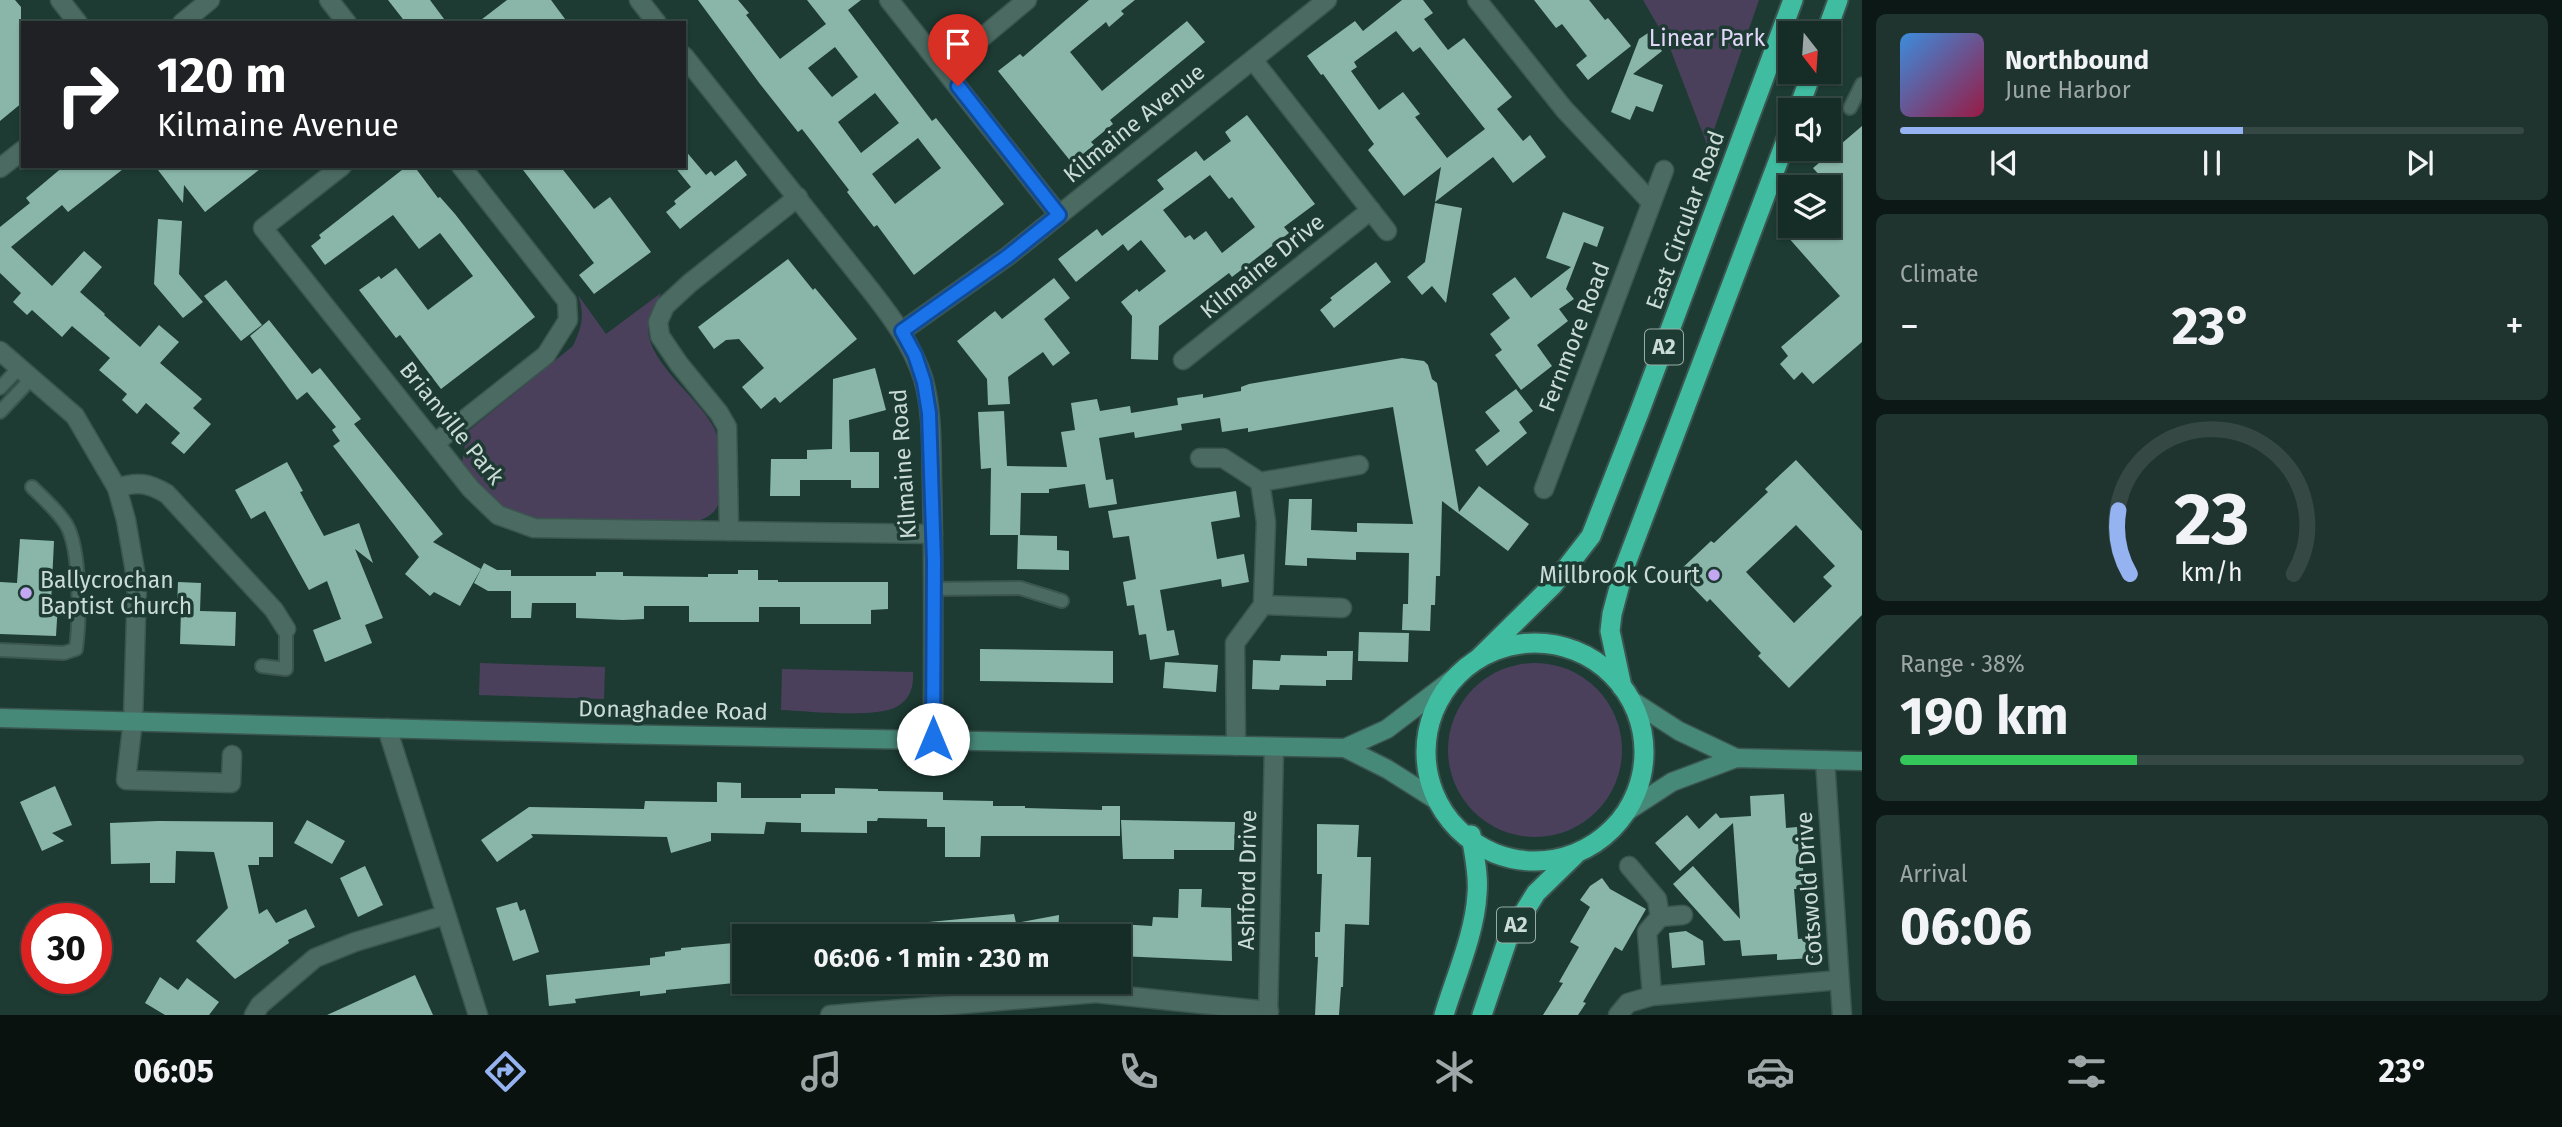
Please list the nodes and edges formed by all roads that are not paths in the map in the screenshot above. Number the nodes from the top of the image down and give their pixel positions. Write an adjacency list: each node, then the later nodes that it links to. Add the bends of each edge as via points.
1 (60, 0): 11 (street)
2 (210, 0): 12 (street)
3 (330, 0): 13 (street)
4 (639, 0): 14 (street)
5 (889, 0): 18 (street)
6 (1027, 0): 18 (street)
7 (1327, 0): 17 (street, Kilmaine Avenue)
8 (1477, 0): 28 (street, via 1564,110)
9 (1793, 0): 53 (highway, East Circular Road / A2, via 1591,536 1553,585)
10 (1838, 0): 15 (highway)
11 (76, 21)
12 (184, 21)
13 (346, 21)
14 (655, 21)
15 (1830, 21)
16 (686, 58): 27 (street, Kilmaine Road)
17 (1253, 60): 29 (street); 30 (street, Kilmaine Avenue)
18 (944, 69): 30 (street)
19 (1862, 84): 20 (lane)
20 (1850, 108)
21 (21, 152): 23 (street)
22 (1778, 161): 56 (highway, A2, via 1624,569 1610,631)
23 (0, 168)
24 (338, 168): 38 (street, Brianville Park, via 263,228)
25 (463, 168): 38 (street, via 567,301 568,320 546,355)
26 (1664, 170): 28 (street, Fernmore Road)
27 (798, 197): 32 (street, Kilmaine Road); 45 (street, via 690,283 665,306 658,322 660,336 727,427)
28 (1651, 202): 44 (street, Fernmore Road)
29 (1371, 210): 31 (street); 34 (street, Kilmaine Drive)
30 (1059, 215): 32 (street, Kilmaine Avenue)
31 (1387, 231)
32 (902, 331): 46 (street, Kilmaine Road, via 924,382 929,413)
33 (0, 351): 35 (street)
34 (1183, 360)
35 (25, 373): 36 (lane); 37 (lane); 43 (street, via 75,416)
36 (0, 388)
37 (0, 412)
38 (435, 443): 45 (street, Brianville Park, via 498,515 534,527)
39 (1199, 458): 41 (street, via 1223,458)
40 (1359, 465): 41 (street)
41 (1260, 482): 49 (street, via 1266,522)
42 (32, 487): 52 (lane, via 65,523 75,545 76,649 64,653)
43 (117, 488): 51 (street, via 148,483 167,494); 58 (street, via 137,583)
44 (1544, 489)
45 (729, 531): 46 (street, Brianville Park)
46 (933, 534): 47 (street, Kilmaine Road)
47 (934, 589): 48 (lane, via 1020,588); 60 (street, Kilmaine Road)
48 (1062, 601)
49 (1264, 605): 50 (street); 61 (street, via 1235,643)
50 (1342, 608)
51 (286, 628): 54 (lane, via 286,669)
52 (0, 650)
53 (1478, 659): 55 (highway, A2); 56 (highway, A2, via 1507,646 1539,643 1571,649 1600,664)
54 (262, 666)
55 (1454, 678): 63 (main road, Donaghadee Road, via 1387,729); 68 (highway, A2, via 1436,705 1426,736 1426,769)
56 (1627, 693): 65 (main road, via 1679,731); 69 (highway, A2, via 1641,728 1644,757 1639,786)
57 (0, 718): 58 (main road, Donaghadee Road)
58 (133, 720): 59 (main road, Donaghadee Road); 64 (street, via 126,780 230,783)
59 (387, 729): 60 (main road, Donaghadee Road); 73 (street)
60 (933, 739): 61 (main road, Donaghadee Road)
61 (1236, 746): 62 (main road, Donaghadee Road)
62 (1274, 747): 63 (main road, Donaghadee Road); 78 (street, Ashford Drive)
63 (1345, 748): 68 (main road, Donaghadee Road)
64 (232, 755)
65 (1736, 758): 66 (main road); 69 (main road, via 1672,782)
66 (1825, 760): 67 (main road); 76 (street, Cotswold Drive)
67 (1862, 761)
68 (1436, 800): 70 (highway, A2, via 1450,821)
69 (1626, 812): 71 (highway, A2, via 1605,835)
70 (1471, 835): 71 (highway, A2, via 1492,853 1521,860 1550,860); 82 (highway, A2, via 1478,896)
71 (1578, 852): 83 (highway, A2, via 1536,893 1508,938)
72 (1629, 866): 75 (street, via 1657,899)
73 (445, 915): 79 (street, via 315,958); 80 (street)
74 (1682, 915): 75 (street)
75 (1660, 917): 77 (street, via 1647,932)
76 (1839, 980): 77 (street); 85 (street, Cotswold Drive)
77 (1652, 996): 84 (street, via 1628,1003)
78 (1268, 1013): 81 (street, via 1096,993)
79 (254, 1015)
80 (478, 1015)
81 (830, 1015)
82 (1444, 1015)
83 (1482, 1015)
84 (1618, 1015)
85 (1842, 1015)

